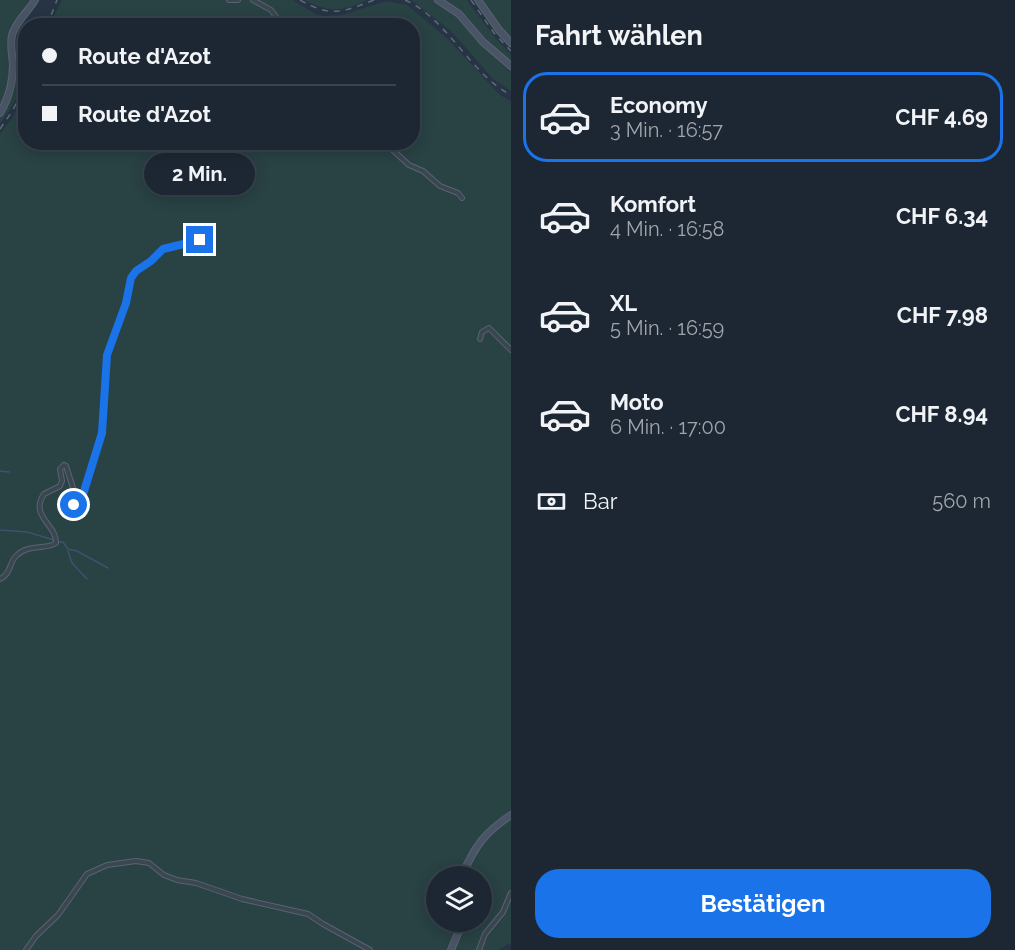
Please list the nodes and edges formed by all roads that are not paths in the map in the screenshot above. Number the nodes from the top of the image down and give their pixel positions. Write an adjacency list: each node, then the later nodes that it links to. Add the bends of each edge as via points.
1 (35, 0): 7 (street)
2 (229, 0): 3 (street)
3 (238, 0)
4 (253, 0): 8 (street)
5 (438, 0): 11 (street, via 459,14)
6 (478, 0): 10 (street)
7 (22, 18)
8 (277, 18)
9 (18, 23): 12 (street, via 11,44 11,87)
10 (511, 43)
11 (511, 66)
12 (0, 113)
13 (393, 150): 14 (street, via 409,165)
14 (462, 198)
15 (200, 240): 18 (street, via 163,249 133,275 107,355 102,433 81,501 76,505 71,502 74,491 64,465 59,471 60,486 44,494 40,504 56,543 33,546 17,555)
16 (480, 339): 17 (street, via 484,329 489,328)
17 (511, 350)
18 (0, 579)
19 (511, 815): 20 (street, via 482,838)
20 (467, 866)
21 (511, 893): 26 (street)
22 (458, 932): 25 (street)
23 (26, 950): 24 (street, via 58,915 87,874 107,865 136,861 150,863 177,880 308,914)
24 (370, 950)
25 (451, 950)
26 (479, 950)

